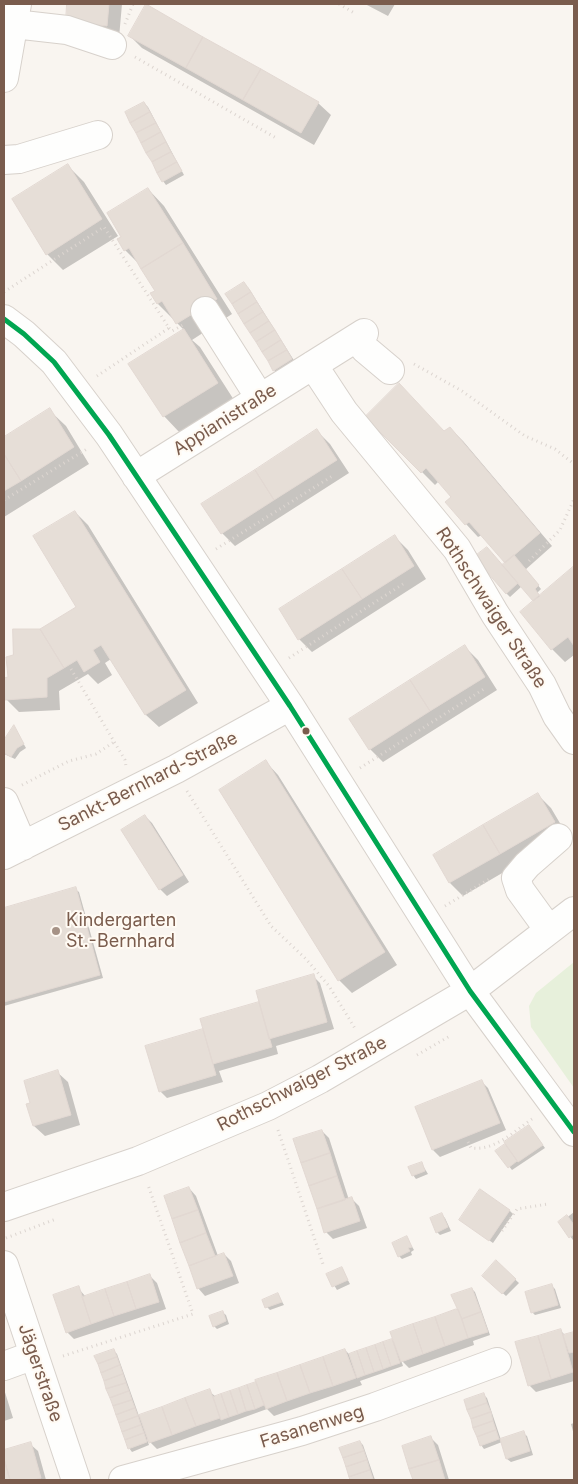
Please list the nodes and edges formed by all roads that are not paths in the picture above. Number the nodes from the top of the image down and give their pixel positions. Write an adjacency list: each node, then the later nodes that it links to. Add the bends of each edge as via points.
1 (15, 14): 2 (street, via 67,30); 3 (street)
2 (95, 43)
3 (4, 78)
4 (98, 136): 5 (street, via 19,159)
5 (4, 160)
6 (205, 311): 10 (street)
7 (4, 319): 11 (street, via 54,362)
8 (313, 365): 9 (street, Appianistraße, via 361,336 365,349); 10 (street, Appianistraße); 13 (street, Rothschwaiger Straße, via 344,412 457,549)
9 (399, 365)
10 (260, 398): 11 (street, Appianistraße)
11 (136, 476): 12 (street)
12 (290, 706): 16 (street, Sankt-Bernhard-Straße, via 176,769); 19 (street)
13 (574, 740)
14 (11, 794): 16 (street)
15 (558, 838): 18 (street, via 516,878 520,890)
16 (14, 850)
17 (574, 911): 18 (street, Rothschwaiger Straße)
18 (549, 930): 19 (street, Rothschwaiger Straße)
19 (470, 991): 20 (street); 21 (street, Rothschwaiger Straße, via 370,1051 268,1106 138,1161)
20 (574, 1132)
21 (4, 1207)
22 (4, 1265): 23 (street, Jägerstraße)
23 (35, 1360): 25 (street); 26 (street, Jägerstraße)
24 (497, 1362): 27 (street, Fasanenweg, via 311,1428)
25 (4, 1366)
26 (76, 1480)
27 (123, 1480)

